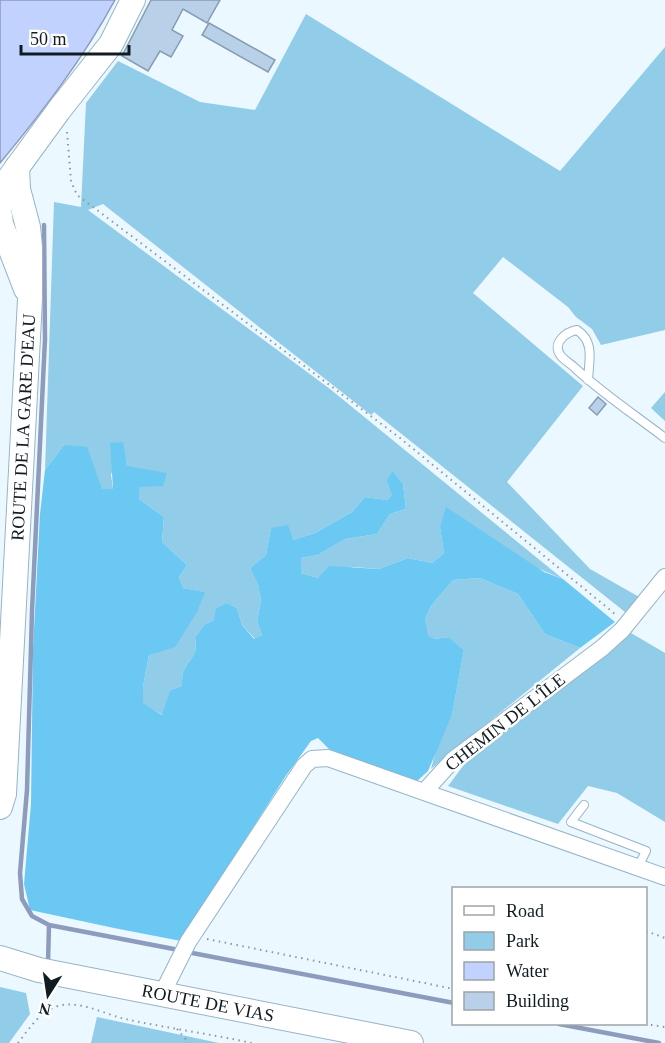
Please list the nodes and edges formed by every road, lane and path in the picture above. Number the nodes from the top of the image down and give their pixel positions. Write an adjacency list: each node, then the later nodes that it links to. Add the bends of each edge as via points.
1 (133, 0): 2 (main road, via 111,44)
2 (59, 110): 3 (main road); 11 (path, via 77,195 400,438)
3 (17, 167): 4 (main road); 6 (main road, ROUTE DE LA GARE D'EAU, via 18,189)
4 (1, 198): 6 (street)
5 (0, 216): 7 (main road, ROUTE DE LA GARE D'EAU)
6 (28, 226): 7 (main road, ROUTE DE LA GARE D'EAU)
7 (30, 299): 14 (main road, ROUTE DE LA GARE D'EAU, via 4,794)
8 (588, 380): 8 (lane, via 560,355 558,346 568,332 577,330 586,336 590,350); 9 (lane)
9 (665, 438)
10 (665, 577): 11 (street, CHEMIN DE L'ÎLE)
11 (627, 623): 12 (street, CHEMIN DE L'ÎLE, via 602,648 453,760)
12 (424, 792): 15 (street); 19 (street, via 328,758 312,759)
13 (584, 805): 15 (lane, via 571,822 646,851)
14 (0, 807)
15 (638, 867): 16 (street)
16 (665, 877)
17 (647, 932): 18 (path)
18 (665, 938)
19 (187, 944): 21 (path); 22 (street)
20 (2, 958): 22 (main road, ROUTE DE VIAS, via 39,970)
21 (452, 989)
22 (151, 992): 29 (main road, ROUTE DE VIAS)
23 (647, 1023): 24 (path)
24 (665, 1027)
25 (177, 1029): 26 (path, via 89,1008 59,1006 45,1013); 27 (path); 28 (path)
26 (18, 1043)
27 (189, 1043)
28 (252, 1043)
29 (411, 1043)

